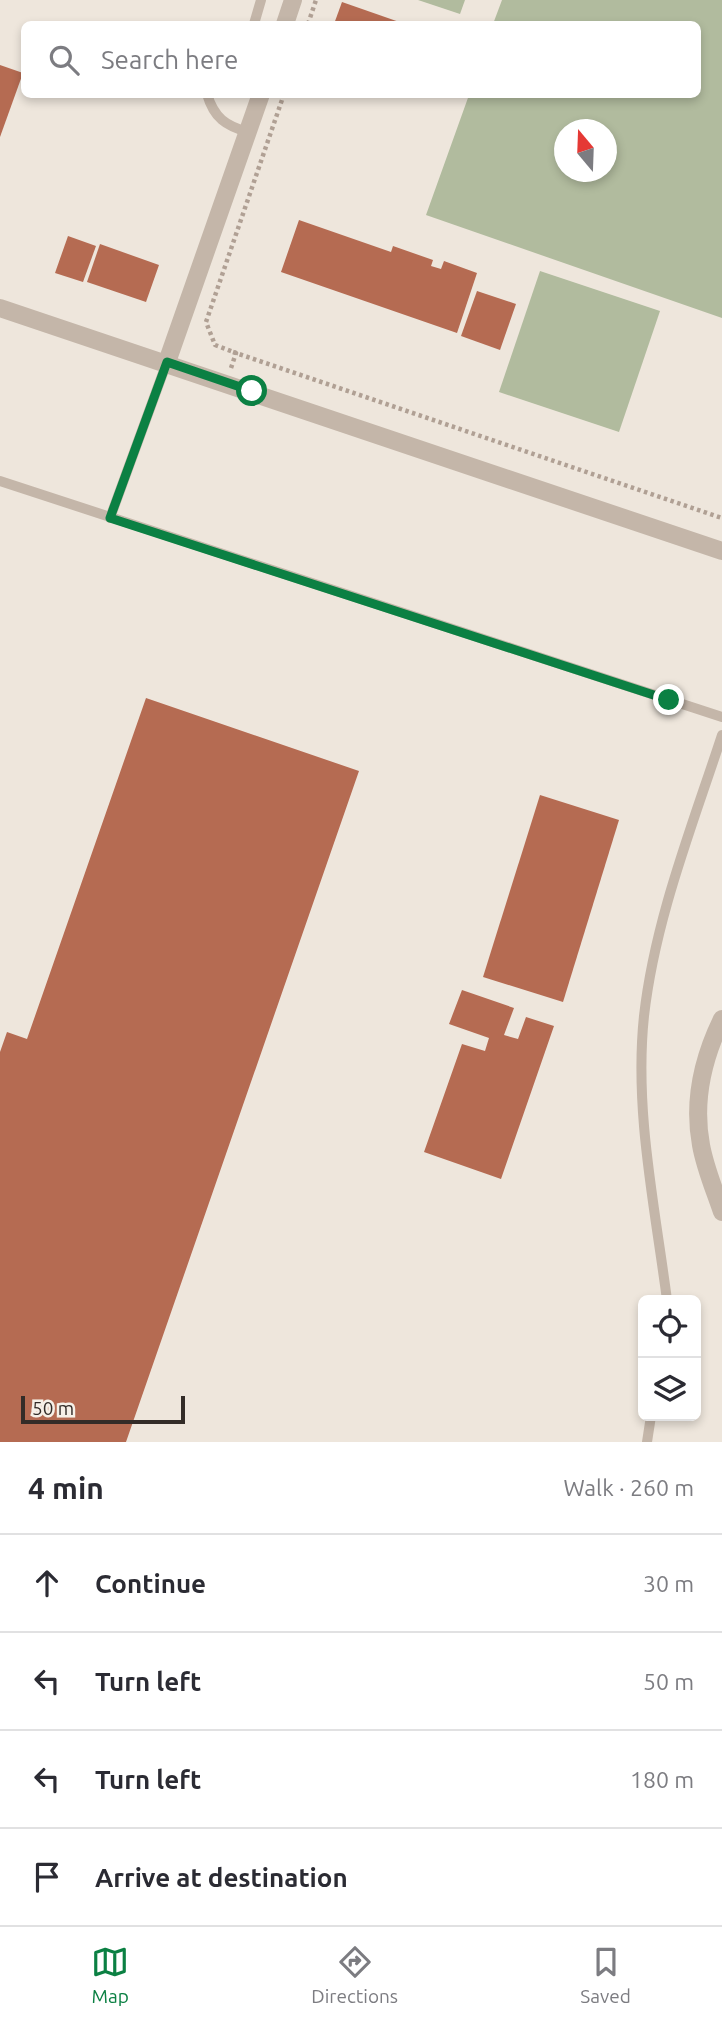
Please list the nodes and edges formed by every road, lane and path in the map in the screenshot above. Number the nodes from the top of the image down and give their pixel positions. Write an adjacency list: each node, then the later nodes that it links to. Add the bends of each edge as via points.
1 (261, 0): 4 (lane)
2 (293, 0): 5 (street)
3 (316, 0): 6 (path)
4 (255, 21)
5 (286, 21)
6 (309, 21)
7 (208, 98): 10 (lane, via 221,121)
8 (260, 98): 10 (street)
9 (283, 98): 12 (path, via 206,322 215,345)
10 (248, 132): 13 (street)
11 (0, 307): 13 (street)
12 (233, 352): 14 (path); 17 (path)
13 (167, 362): 14 (street); 16 (lane)
14 (226, 382): 18 (street)
15 (0, 481): 16 (lane)
16 (110, 518): 19 (lane)
17 (722, 518)
18 (722, 551)
19 (722, 717)
20 (722, 735): 23 (lane, via 663,917 644,1016 641,1099)
21 (722, 1019): 22 (street, via 710,1044 698,1108 701,1146)
22 (722, 1212)
23 (666, 1295)
24 (650, 1421): 25 (lane)
25 (647, 1442)

